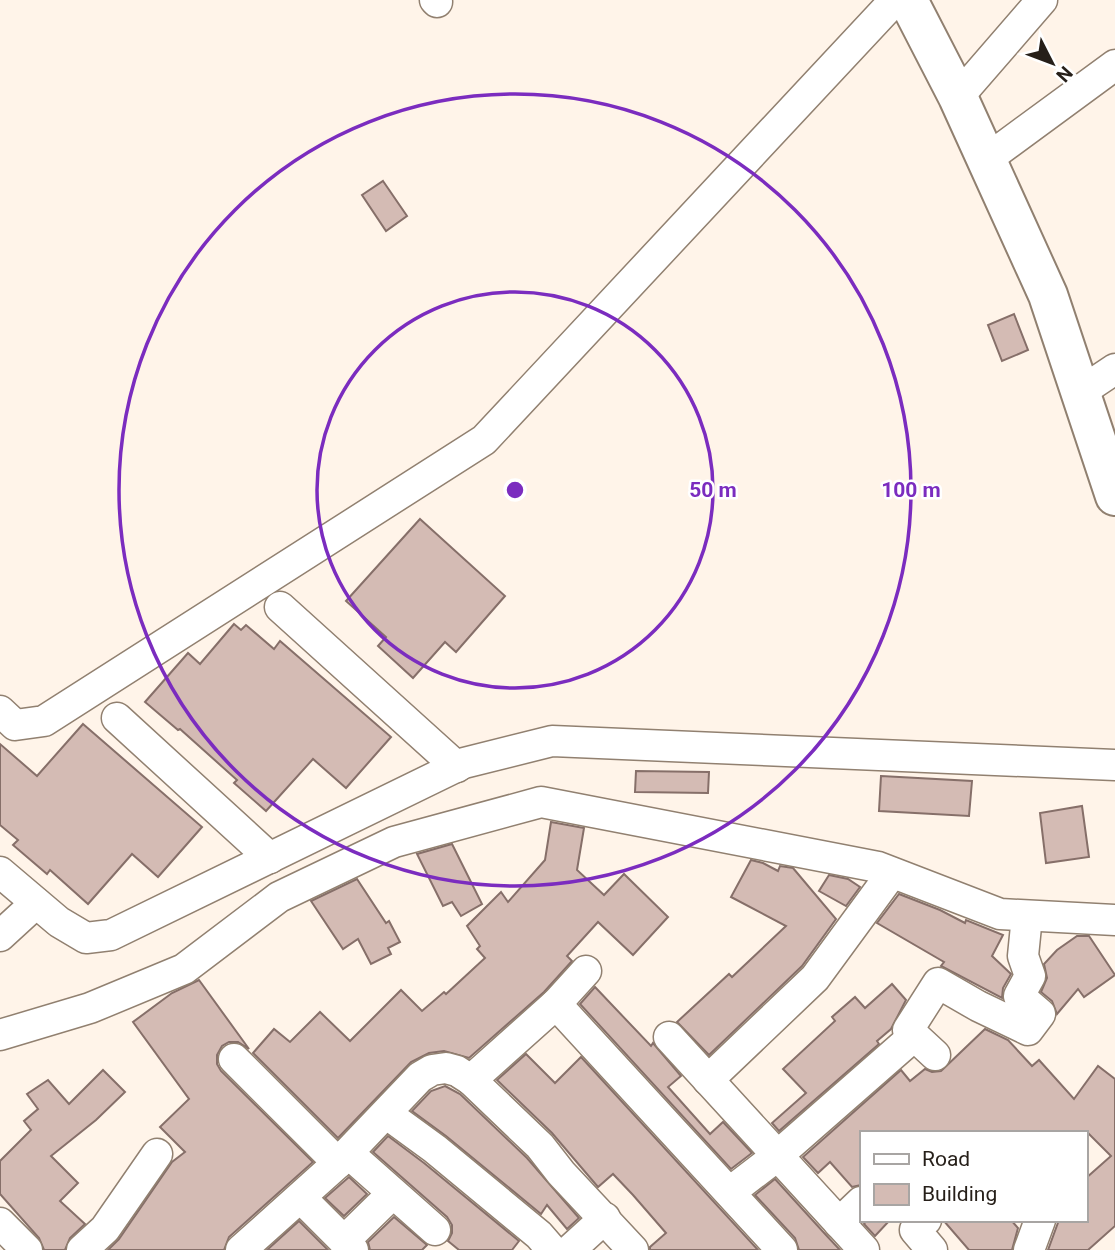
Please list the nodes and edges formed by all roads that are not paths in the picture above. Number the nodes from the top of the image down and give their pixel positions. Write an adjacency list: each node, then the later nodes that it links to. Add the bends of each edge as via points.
1 (895, 0): 11 (street, via 484,440 44,721 15,725)
2 (908, 0): 5 (main road)
3 (1042, 0): 5 (street)
4 (1115, 65): 6 (street)
5 (958, 97): 6 (main road)
6 (987, 159): 8 (main road, via 1048,295)
7 (1115, 369): 8 (street)
8 (1079, 393): 9 (main road)
9 (1115, 496)
10 (281, 607): 14 (street)
11 (0, 711)
12 (117, 718): 15 (street)
13 (1115, 765): 14 (street, via 552,741)
14 (457, 767): 15 (street)
15 (270, 858): 18 (street, via 111,935 86,938)
16 (0, 872): 18 (street)
17 (892, 873): 19 (street, via 1000,914); 24 (street, via 541,802 394,842 279,897 184,969 90,1008); 28 (street, via 815,978)
18 (36, 903): 21 (street)
19 (1027, 916): 20 (street); 31 (street, via 1023,956 1030,976 1019,996 1040,1014 1028,1030 938,983 908,1030 924,1045)
20 (1115, 920)
21 (0, 936)
22 (586, 971): 23 (street)
23 (556, 1004): 27 (street); 33 (street)
24 (0, 1035)
25 (669, 1037): 28 (street)
26 (234, 1059): 32 (street)
27 (471, 1080): 29 (street, via 446,1068 432,1070); 37 (street, via 540,1146)
28 (708, 1080): 31 (street)
29 (387, 1114): 32 (street); 47 (street, via 435,1149)
30 (157, 1154): 45 (street, via 105,1229)
31 (777, 1156): 33 (street); 40 (street)
32 (343, 1158): 34 (street); 35 (street)
33 (730, 1192): 50 (street)
34 (392, 1194): 42 (street); 43 (street)
35 (301, 1198): 43 (street); 46 (street)
36 (860, 1203): 40 (street)
37 (605, 1218): 48 (street); 49 (street)
38 (924, 1222): 52 (street, via 915,1230)
39 (1039, 1222): 53 (street)
40 (839, 1223): 51 (street)
41 (0, 1224): 44 (street)
42 (435, 1230)
43 (348, 1245)
44 (27, 1250)
45 (82, 1250)
46 (241, 1250)
47 (552, 1250)
48 (569, 1250)
49 (634, 1250)
50 (782, 1250)
51 (864, 1250)
52 (932, 1250)
53 (1029, 1250)

